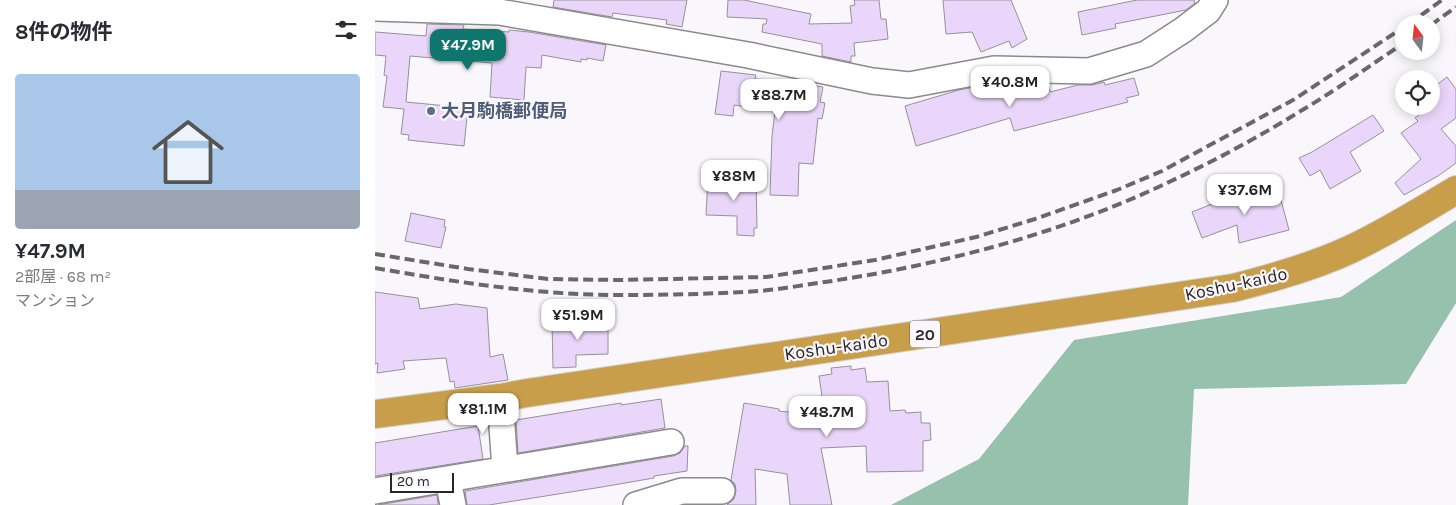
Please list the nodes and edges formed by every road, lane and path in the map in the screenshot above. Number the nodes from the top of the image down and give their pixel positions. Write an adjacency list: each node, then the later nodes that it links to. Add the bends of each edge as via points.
1 (1215, 0): 2 (street, via 1196,20 1146,54 1089,71 993,69 909,85 499,12)
2 (375, 8)
3 (1456, 190): 4 (highway, Koshu-kaido / 20, via 1349,250 1285,275 1233,288)
4 (500, 398): 5 (highway, Koshu-kaido / 20); 7 (street)
5 (375, 414)
6 (671, 442): 7 (street)
7 (505, 469): 8 (street)
8 (447, 479): 9 (street); 11 (street)
9 (375, 492)
10 (722, 492): 12 (street, via 682,491)
11 (453, 505)
12 (636, 505)

